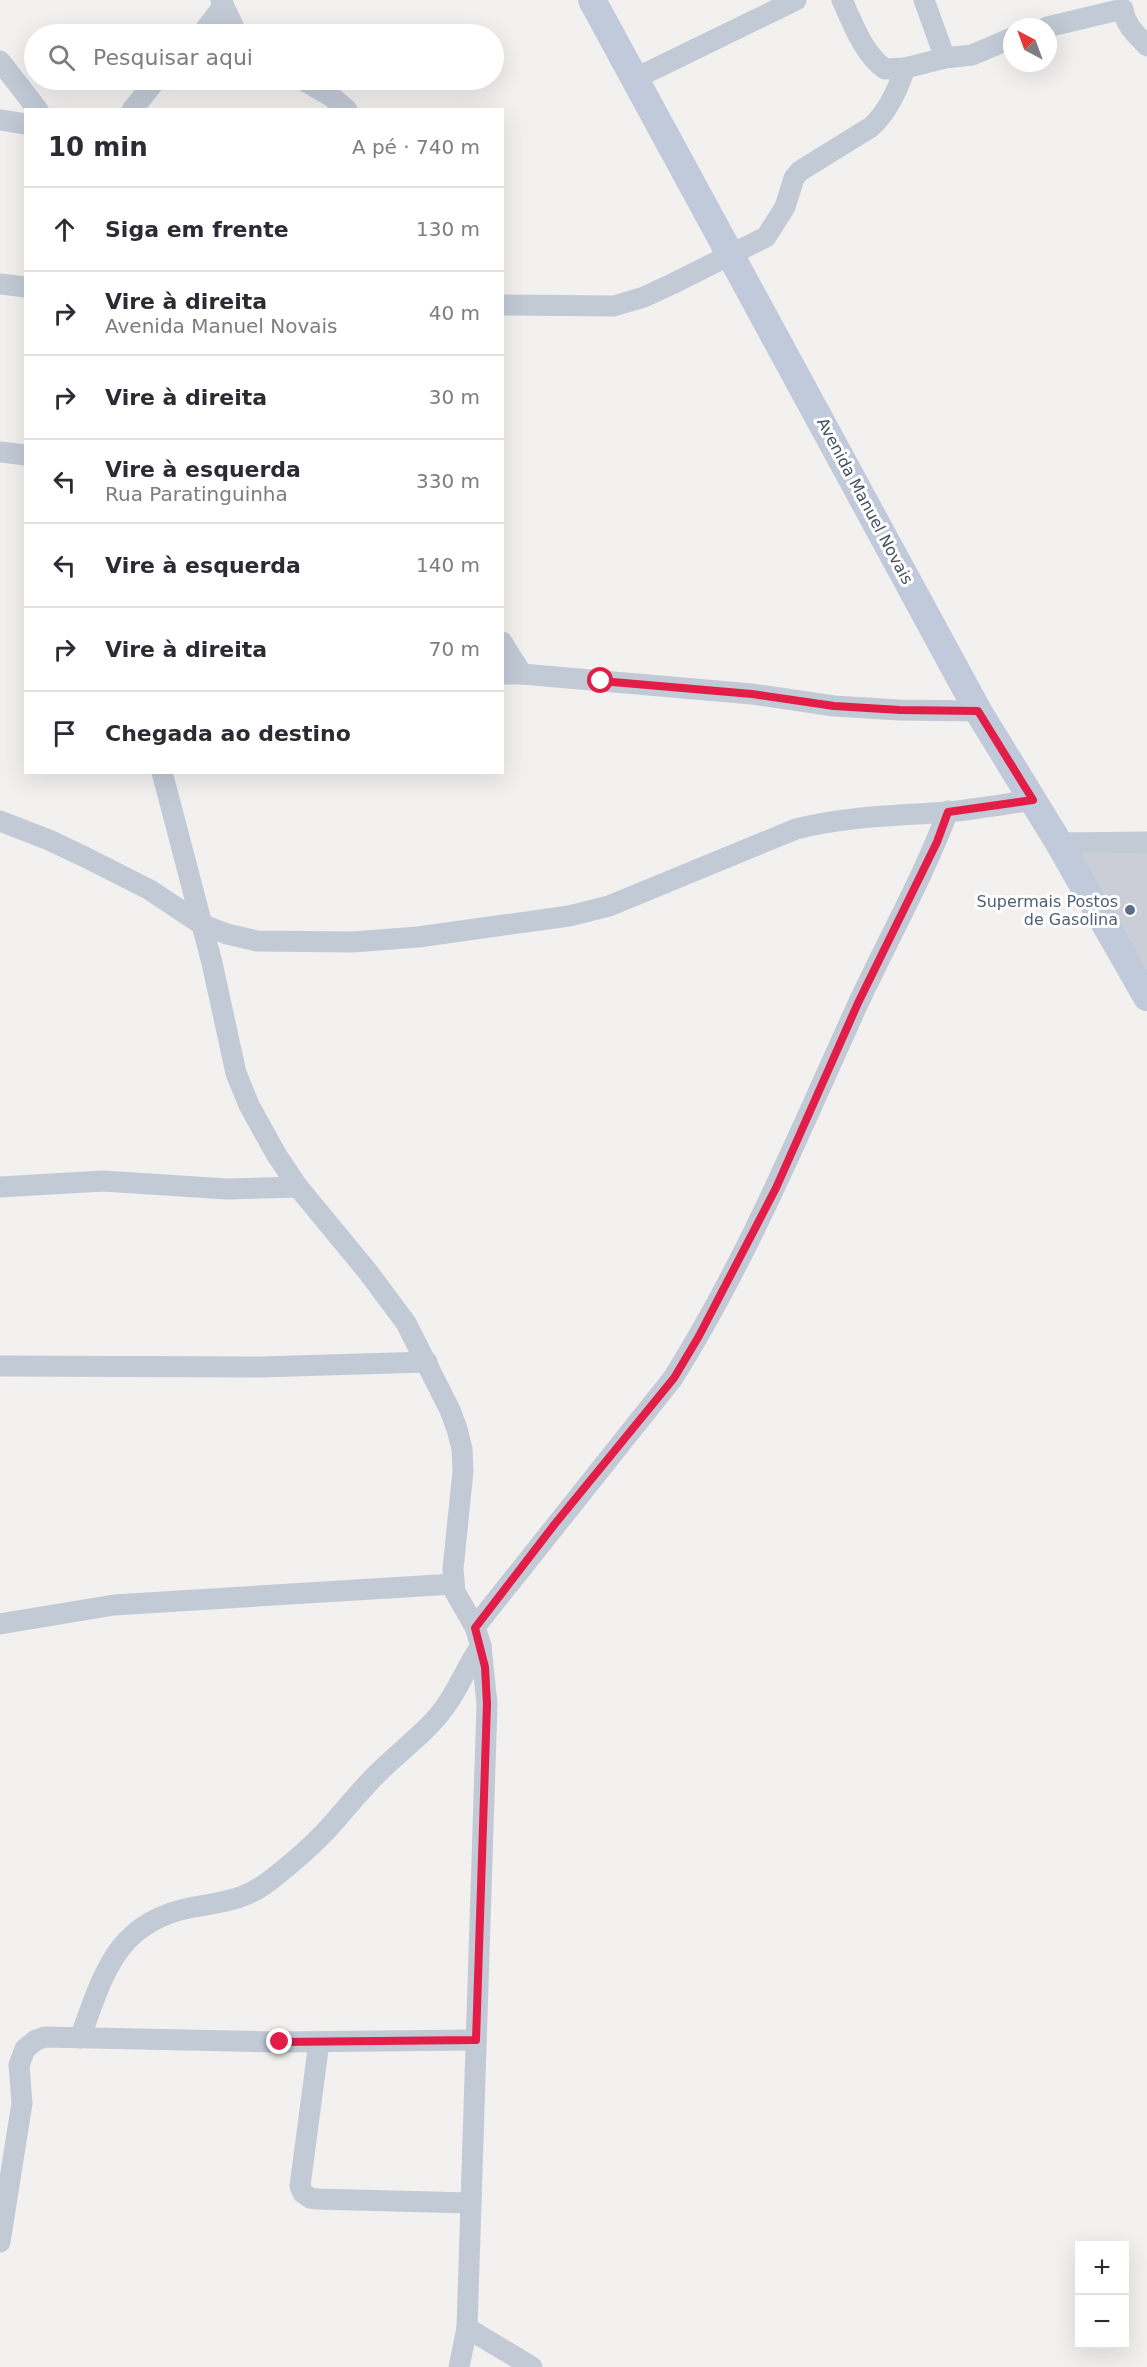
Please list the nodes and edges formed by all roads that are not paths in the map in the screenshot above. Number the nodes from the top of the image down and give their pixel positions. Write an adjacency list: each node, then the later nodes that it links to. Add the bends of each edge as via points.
1 (592, 0): 15 (street, Avenida Manuel Novais)
2 (796, 0): 15 (street)
3 (842, 0): 14 (street, via 877,63 890,69)
4 (924, 0): 12 (street)
5 (222, 3): 7 (street); 8 (street)
6 (1123, 4): 9 (street); 11 (street, via 1129,26)
7 (208, 24)
8 (232, 24)
9 (1057, 24)
10 (1003, 42): 12 (street, via 972,55)
11 (1147, 46)
12 (945, 58): 14 (street)
13 (0, 61): 18 (street)
14 (905, 68): 23 (street, via 879,121 800,171 772,230 766,237)
15 (636, 78): 23 (street, Avenida Manuel Novais)
16 (148, 90): 19 (street)
17 (320, 90): 20 (street)
18 (36, 108)
19 (134, 108)
20 (345, 108)
21 (0, 120): 22 (street)
22 (24, 123)
23 (731, 253): 26 (street, via 644,297 614,306); 31 (street, Avenida Manuel Novais)
24 (0, 284): 25 (street)
25 (24, 287)
26 (504, 305)
27 (0, 452): 28 (street)
28 (24, 455)
29 (504, 648): 30 (street)
30 (512, 674): 31 (street, via 752,694 834,706)
31 (978, 711): 33 (street, Avenida Manuel Novais)
32 (163, 774): 38 (street)
33 (1033, 800): 34 (street); 37 (street, Avenida Manuel Novais)
34 (948, 812): 38 (street, via 894,814 796,829 609,906 569,916 353,942 258,941); 46 (street, via 776,1188 689,1352 662,1393 554,1525)
35 (0, 821): 38 (street, via 49,840 150,890)
36 (1147, 842): 37 (street)
37 (1059, 843): 39 (street, Avenida Manuel Novais)
38 (201, 924): 41 (street, via 236,1073 276,1154)
39 (1147, 997)
40 (0, 1187): 41 (street, via 103,1181 227,1189)
41 (298, 1187): 42 (street, via 406,1323)
42 (427, 1362): 43 (street, via 260,1367); 44 (street, via 450,1410 462,1449)
43 (0, 1366)
44 (454, 1584): 45 (street, via 114,1605); 46 (street)
45 (0, 1624)
46 (478, 1637): 47 (street, via 449,1701 427,1730 378,1772 314,1843 276,1877 244,1897 160,1917 128,1938 113,1956); 48 (street, via 487,1704)
47 (80, 2038): 49 (street); 51 (street, via 45,2037 36,2040 21,2056 22,2103)
48 (476, 2040): 49 (street); 50 (street)
49 (319, 2042): 50 (street, via 300,2186 303,2193 317,2199)
50 (470, 2203): 52 (street)
51 (0, 2242)
52 (467, 2328): 53 (street); 54 (street)
53 (459, 2367)
54 (532, 2367)

